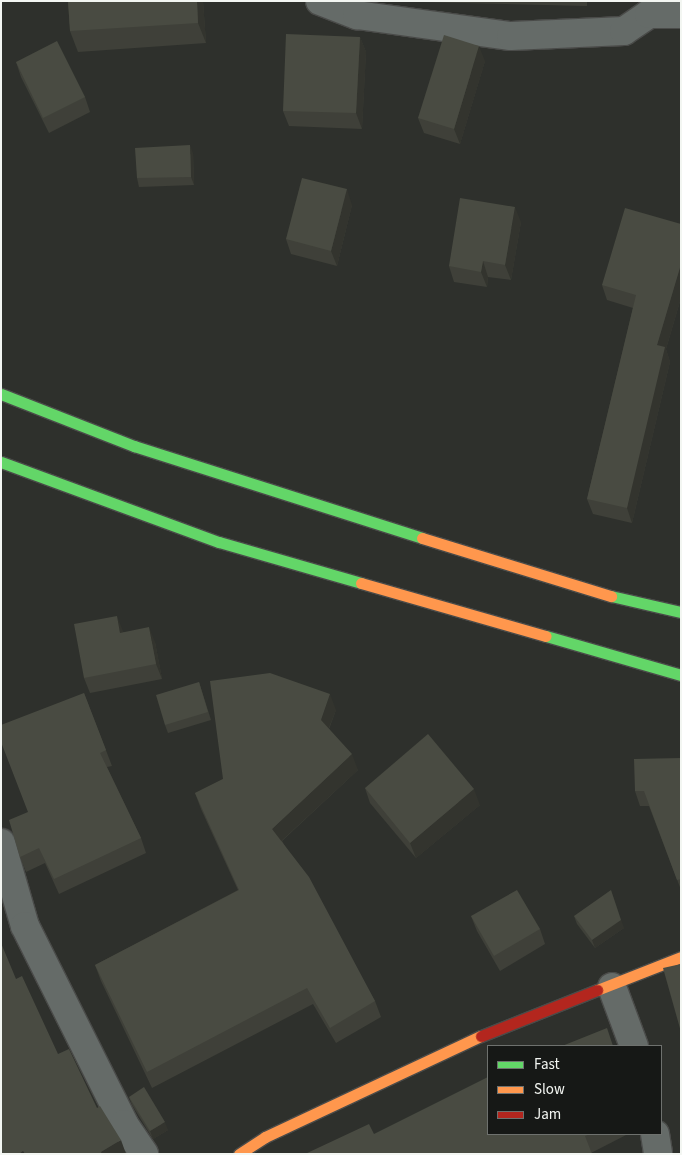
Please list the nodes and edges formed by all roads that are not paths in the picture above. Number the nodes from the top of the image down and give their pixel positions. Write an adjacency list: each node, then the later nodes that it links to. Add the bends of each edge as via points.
1 (320, 1): 2 (street, via 357,16 511,36 624,31 649,14)
2 (681, 14)
3 (1, 394): 5 (main road, via 134,446 589,591)
4 (1, 462): 6 (main road, via 218,542)
5 (681, 612)
6 (681, 675)
7 (1, 843): 13 (street, via 24,926 124,1124)
8 (681, 957): 9 (main road)
9 (612, 987): 10 (street); 12 (main road, via 496,1029)
10 (634, 1045)
11 (654, 1135): 15 (street)
12 (269, 1145): 14 (main road)
13 (144, 1154)
14 (239, 1154)
15 (658, 1154)

